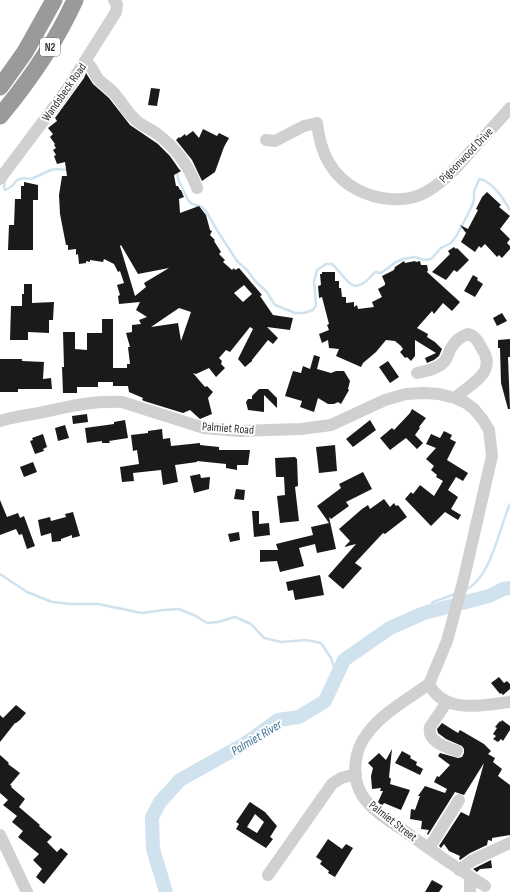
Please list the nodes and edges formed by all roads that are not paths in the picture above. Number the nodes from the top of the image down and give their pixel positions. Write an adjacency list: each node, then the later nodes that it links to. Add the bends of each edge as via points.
1 (54, 0): 5 (highway, N2, via 25,52)
2 (75, 0): 7 (highway, N2, via 35,71)
3 (114, 0): 4 (street, Wandsbeck Road, via 117,4 116,12)
4 (88, 63): 9 (street, Wandsbeck Road); 10 (street, via 134,119 165,140 182,159)
5 (0, 86)
6 (510, 108): 8 (street, Pigeonwood Drive, via 437,185 425,193 402,199 386,199 365,194 340,177 327,161 321,147 317,123 304,126 275,141)
7 (0, 116)
8 (266, 140)
9 (0, 179)
10 (197, 188)
11 (417, 373): 12 (street, via 440,365 456,341 465,335 472,335 484,350 485,372)
12 (455, 398): 13 (street, Palmiet Road, via 439,394 406,394 385,400 331,425 301,430 204,428 122,402 91,403); 14 (street, Palmiet Road, via 474,409 483,420 489,430 492,456 447,641)
13 (0, 421)
14 (429, 684): 15 (street, via 432,691); 18 (street, Palmiet Street, via 405,700 367,733 356,760)
15 (448, 702): 16 (street, via 468,706); 17 (street, via 429,732 436,741)
16 (510, 702)
17 (457, 751)
18 (356, 774): 22 (street, Palmiet Street, via 363,796 373,807); 24 (street, via 341,778 332,784)
19 (459, 800): 22 (street)
20 (0, 835): 27 (street)
21 (510, 843): 23 (street, via 473,860)
22 (429, 848): 23 (street, Palmiet Street)
23 (459, 870): 25 (street, Palmiet Street)
24 (268, 875)
25 (470, 876): 26 (street, Palmiet Street); 28 (street)
26 (485, 886)
27 (27, 892)
28 (470, 892)

